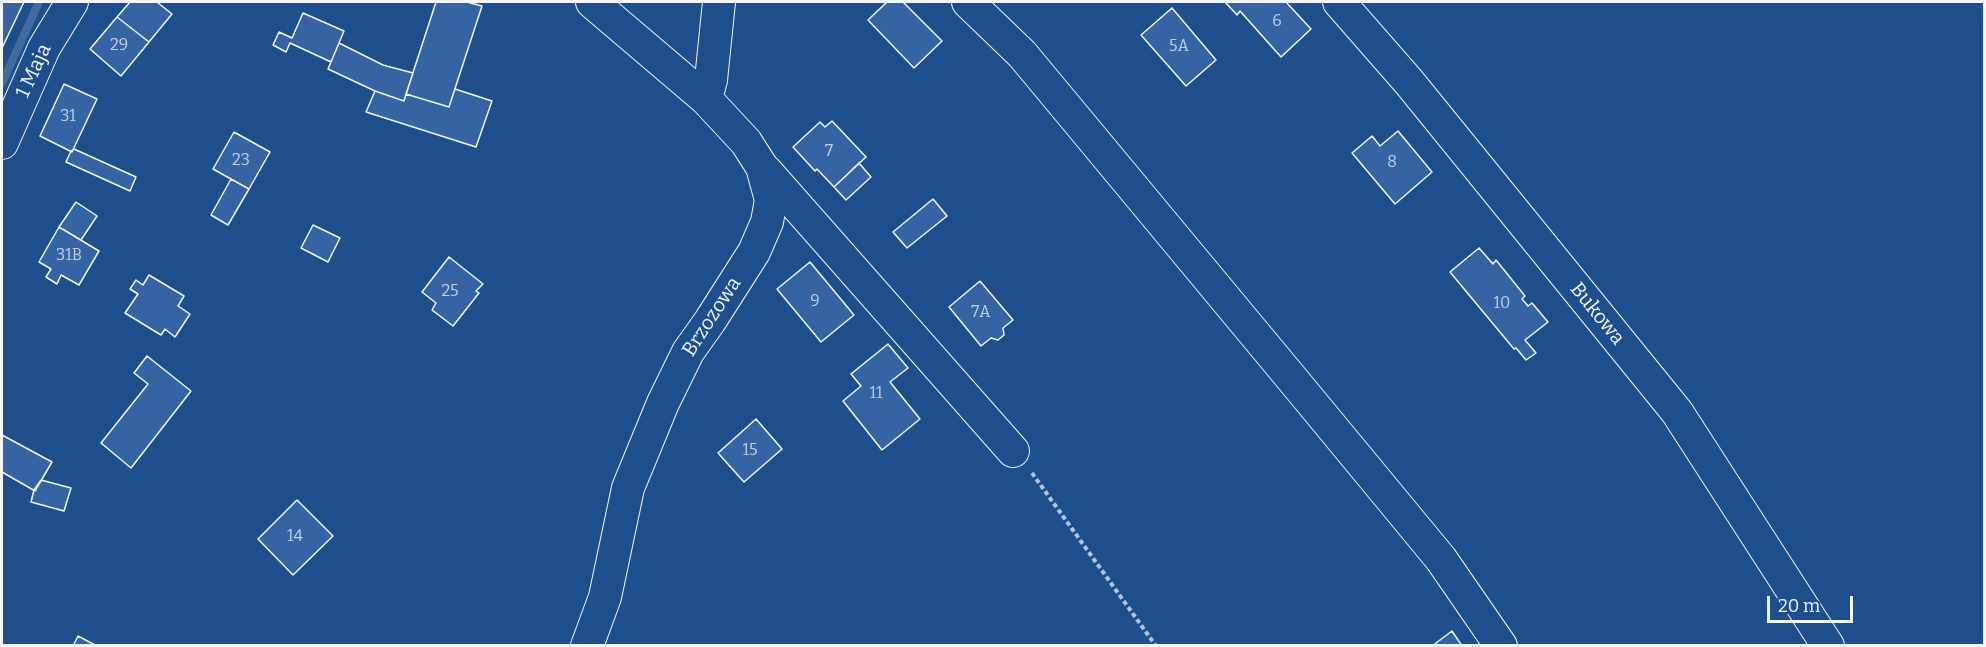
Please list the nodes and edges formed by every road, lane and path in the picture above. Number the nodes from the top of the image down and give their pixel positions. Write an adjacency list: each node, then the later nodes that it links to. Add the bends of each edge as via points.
1 (72, 2): 7 (street, 1 Maja, via 44,48)
2 (592, 2): 6 (street, Brzozowa)
3 (719, 2): 6 (street, via 713,70)
4 (968, 2): 12 (street, via 1022,54 1310,400 1441,559)
5 (1338, 2): 13 (street, Bukowa, via 1409,82 1677,412)
6 (706, 99): 8 (street, Brzozowa, via 746,142)
7 (2, 143)
8 (762, 167): 9 (street); 10 (street, Brzozowa, via 771,200 767,222 754,252 688,352 663,402 628,488 605,597)
9 (1014, 451): 11 (path)
10 (587, 645)
11 (1156, 645)
12 (1501, 645)
13 (1828, 645)

